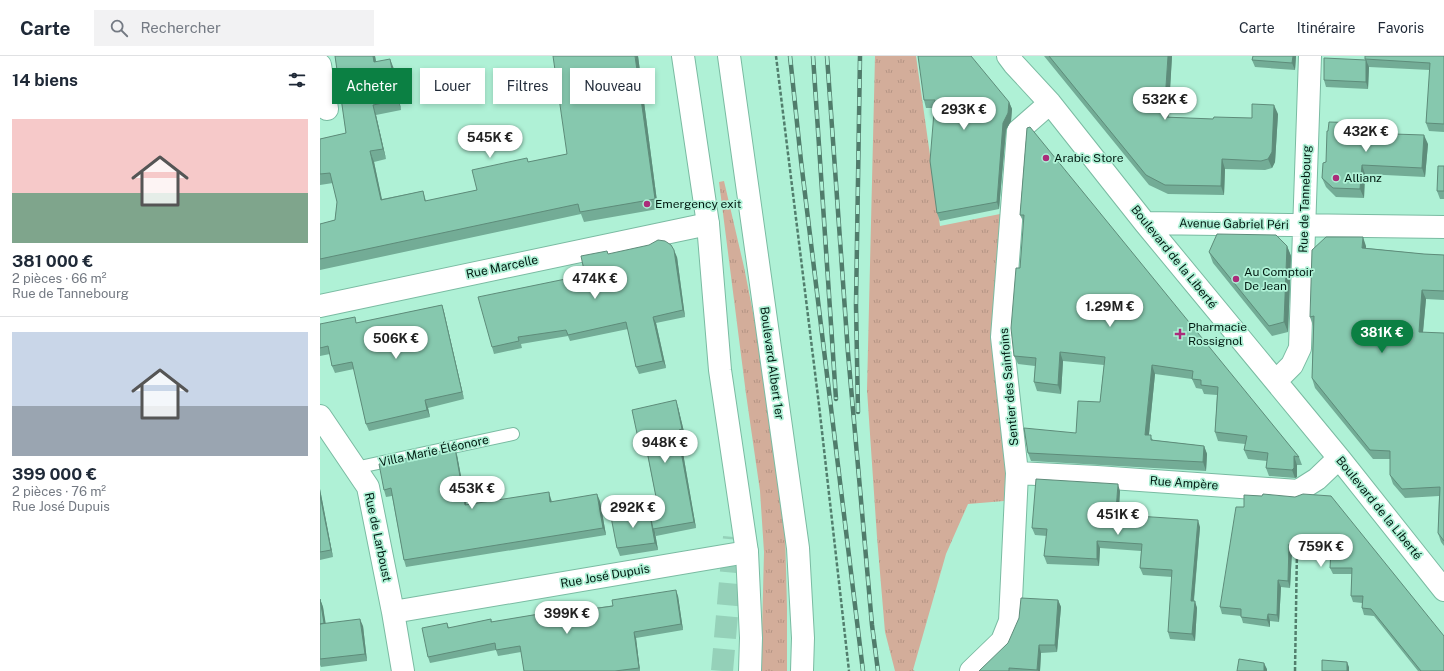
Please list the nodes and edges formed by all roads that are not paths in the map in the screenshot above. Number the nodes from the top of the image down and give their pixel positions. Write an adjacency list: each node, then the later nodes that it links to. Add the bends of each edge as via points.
1 (683, 56): 9 (street)
2 (729, 56): 24 (street, Boulevard Albert 1er, via 798,548 803,638)
3 (1008, 56): 6 (street, Boulevard de la Liberté)
4 (1310, 56): 10 (street, Rue de Tannebourg)
5 (320, 65): 7 (street)
6 (1050, 103): 8 (street, Boulevard de la Liberté); 18 (street, Sentier des Sainfoins, via 1018,131 1002,337)
7 (327, 110)
8 (1145, 223): 10 (street, Avenue Gabriel Péri); 13 (street, Boulevard de la Liberté)
9 (708, 224): 12 (street, Rue Marcelle); 19 (street, via 720,370)
10 (1305, 225): 11 (street, Avenue Gabriel Péri); 13 (street, Rue de Tannebourg, via 1300,348 1292,365)
11 (1444, 227)
12 (320, 306)
13 (1276, 381): 16 (street, Boulevard de la Liberté)
14 (320, 416): 17 (street, Rue de Larboust)
15 (513, 434): 17 (lane, Villa Marie Éléonore)
16 (1339, 458): 18 (street, Rue Ampère, via 1318,479 1298,491); 20 (street, Boulevard de la Liberté)
17 (355, 468): 21 (street, Rue de Larboust, via 368,487)
18 (1017, 473): 25 (street, Sentier des Sainfoins, via 1010,621 1002,641)
19 (747, 552): 21 (street, Rue José Dupuis); 23 (street)
20 (1444, 590)
21 (393, 612): 22 (street, Rue de Larboust)
22 (403, 671)
23 (750, 671)
24 (802, 671)
25 (971, 671)

